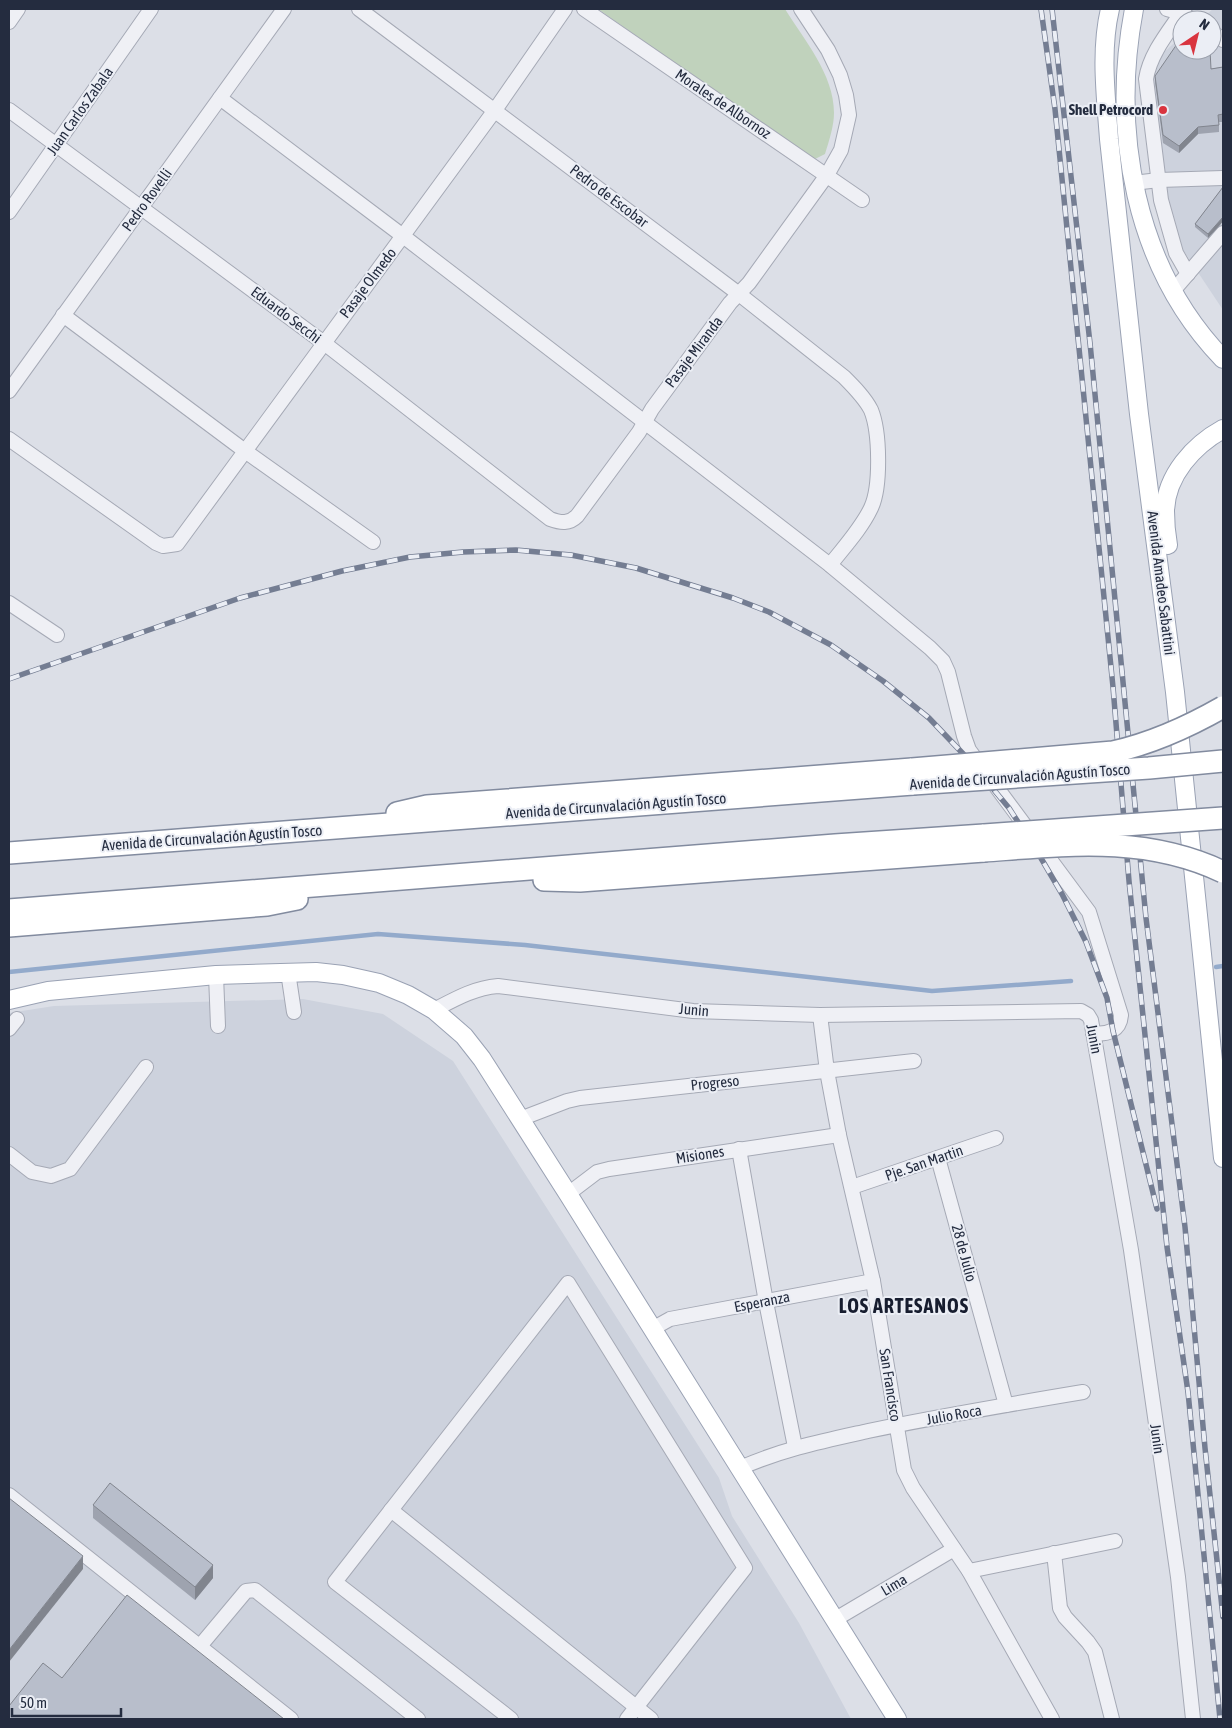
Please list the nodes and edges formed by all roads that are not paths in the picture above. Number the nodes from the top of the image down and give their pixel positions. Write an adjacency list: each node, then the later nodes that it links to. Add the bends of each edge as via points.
1 (18, 9): 10 (street)
2 (151, 9): 15 (street, Juan Carlos Zabala)
3 (284, 9): 12 (street, Pedro Rovelli)
4 (359, 9): 14 (street, Pedro de Escobar)
5 (565, 9): 14 (street, Pasaje Olmedo)
6 (584, 9): 16 (street, Morales de Albornoz)
7 (801, 9): 16 (street, Pasaje Miranda, via 828,50 846,95 847,131 842,150)
8 (1110, 9): 45 (main road, Avenida Amadeo Sabattini, via 1105,62 1109,139)
9 (1134, 9): 19 (main road, via 1126,77)
10 (9, 22)
11 (1172, 32): 18 (street, via 1153,57 1146,79)
12 (220, 98): 21 (street, Pedro Rovelli); 24 (street)
13 (9, 110): 15 (street, Eduardo Secchi)
14 (495, 110): 24 (street, Pasaje Olmedo); 27 (street, Pedro de Escobar)
15 (57, 144): 21 (street, Eduardo Secchi); 22 (street, Juan Carlos Zabala)
16 (826, 175): 20 (street, Morales de Albornoz); 27 (street, Pasaje Miranda)
17 (1223, 178): 18 (street)
18 (1159, 180): 19 (street); 25 (street, via 1170,237)
19 (1133, 183): 26 (main road, via 1146,233)
20 (862, 200)
21 (142, 207): 28 (street, Pedro Rovelli); 29 (street, Eduardo Secchi)
22 (9, 212)
23 (1223, 233): 25 (street)
24 (403, 236): 29 (street, Pasaje Olmedo); 32 (street)
25 (1188, 274): 26 (street)
26 (1173, 291): 30 (main road, via 1198,330)
27 (739, 294): 32 (street, Pasaje Miranda); 38 (street, Pedro de Escobar, via 844,377 865,401 873,420 878,477 876,493 869,512)
28 (64, 315): 31 (street, Pedro Rovelli); 35 (street)
29 (324, 343): 35 (street, Pasaje Olmedo); 36 (street, Eduardo Secchi)
30 (1223, 359)
31 (9, 391)
32 (645, 422): 36 (street, Pasaje Miranda, via 577,516 572,521); 38 (street)
33 (1223, 429): 45 (main road, via 1200,444 1179,469 1171,483 1165,509 1188,710)
34 (9, 439): 35 (street, Pasaje Olmedo, via 163,546 177,544)
35 (245, 451): 37 (street)
36 (560, 523)
37 (372, 542)
38 (830, 565): 60 (street, via 943,661 969,750 1089,912 1121,1015 1121,1021 1113,1031)
39 (9, 602): 40 (street)
40 (57, 635)
41 (1223, 707): 43 (highway, bridge, via 1169,736 1131,748)
42 (1223, 761): 43 (highway, Avenida de Circunvalación Agustín Tosco, bridge, via 1148,768)
43 (913, 776): 47 (highway, Avenida de Circunvalación Agustín Tosco, via 325,829)
44 (1223, 818): 46 (highway, bridge)
45 (1191, 840): 49 (main road, Avenida Amadeo Sabattini)
46 (984, 843): 48 (highway, bridge, via 1142,848); 50 (highway)
47 (9, 853)
48 (1223, 872)
49 (1196, 880): 61 (main road, via 1217,990); 71 (main road, Avenida Amadeo Sabattini)
50 (378, 881): 51 (highway); 52 (highway, via 267,905)
51 (9, 910)
52 (9, 926)
53 (288, 972): 54 (main road); 56 (main road, via 343,975 378,983); 57 (street)
54 (216, 975): 55 (main road, via 48,991); 59 (street)
55 (9, 1000)
56 (434, 1010): 58 (street, Junin, via 466,993 498,986 693,1011); 65 (main road, via 464,1036)
57 (294, 1012)
58 (820, 1015): 60 (street, Junin, via 1081,1011 1091,1020); 64 (street, San Francisco)
59 (218, 1026)
60 (1093, 1033): 99 (street, Junin, via 1131,1250 1178,1577)
61 (1223, 1052)
62 (914, 1061): 64 (street, Progreso)
63 (146, 1067): 69 (street, via 70,1169 51,1176 32,1172)
64 (827, 1070): 65 (street, Progreso, via 580,1098); 66 (street, San Francisco)
65 (520, 1119): 73 (main road)
66 (840, 1135): 68 (street, Misiones); 72 (street, San Francisco)
67 (996, 1138): 70 (street, Pje. San Martin)
68 (739, 1149): 73 (street, Misiones, via 597,1172); 75 (street)
69 (9, 1154)
70 (938, 1158): 72 (street, Pje. San Martin); 78 (street, 28 de Julio)
71 (1223, 1158)
72 (852, 1187): 74 (street, San Francisco)
73 (568, 1194): 76 (main road)
74 (873, 1281): 75 (street, Esperanza); 79 (street, San Francisco)
75 (766, 1302): 76 (street, Esperanza, via 670,1319); 80 (street)
76 (652, 1329): 81 (main road)
77 (1083, 1392): 78 (street, Julio Roca)
78 (1006, 1405): 79 (street, Julio Roca)
79 (896, 1425): 80 (street, Julio Roca); 85 (street, San Francisco, via 904,1470)
80 (795, 1447): 81 (street, Julio Roca)
81 (740, 1468): 88 (main road)
82 (9, 1495): 89 (street)
83 (391, 1510): 90 (street); 90 (street, via 568,1283 745,1568); 93 (street, via 335,1582)
84 (1115, 1541): 86 (street)
85 (954, 1549): 87 (street, San Francisco); 88 (street, Lima)
86 (1054, 1553): 87 (street); 98 (street, via 1060,1608 1095,1652)
87 (969, 1571): 97 (street, San Francisco)
88 (834, 1620): 96 (main road)
89 (200, 1646): 91 (street); 92 (street, via 246,1591 255,1590)
90 (636, 1707): 94 (street); 95 (street)
91 (291, 1719)
92 (418, 1719)
93 (511, 1719)
94 (626, 1719)
95 (651, 1719)
96 (897, 1719)
97 (1052, 1719)
98 (1112, 1719)
99 (1193, 1719)

